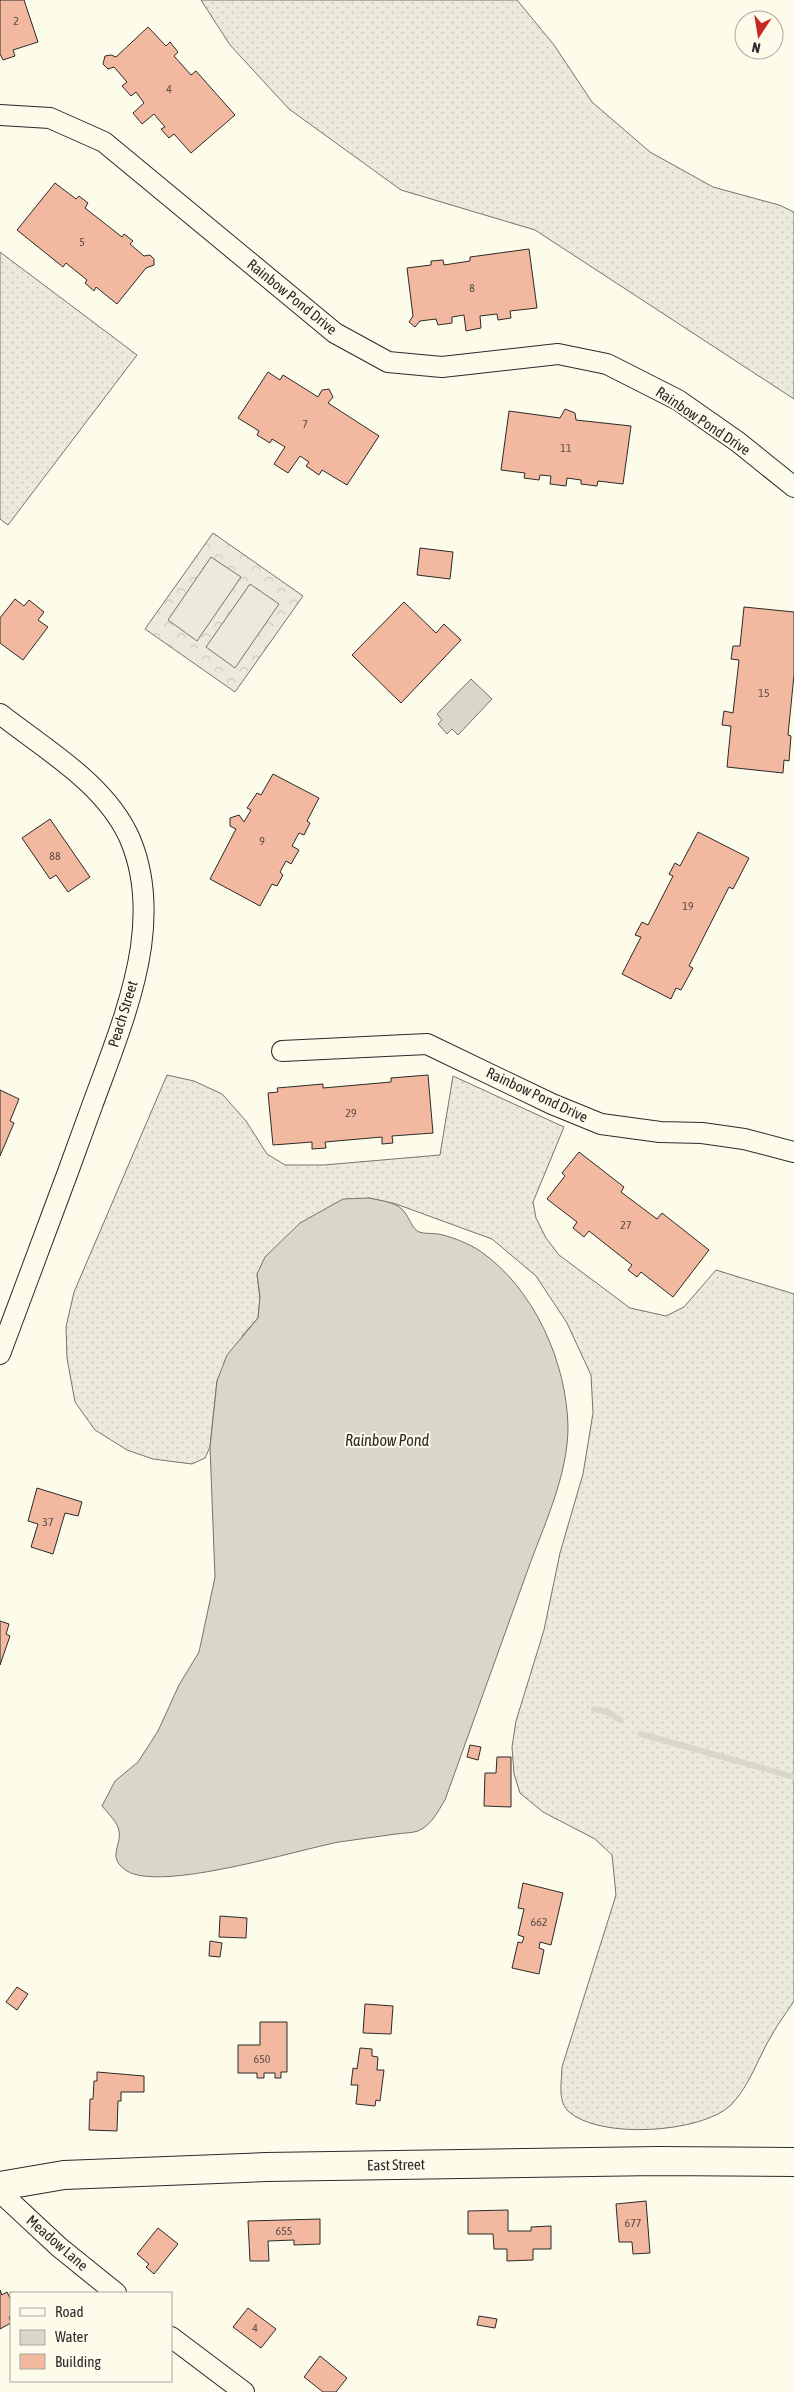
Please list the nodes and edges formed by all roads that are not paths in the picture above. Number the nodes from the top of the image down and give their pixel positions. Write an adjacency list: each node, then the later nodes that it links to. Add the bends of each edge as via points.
1 (0, 115): 2 (street, Rainbow Pond Drive, via 50,118 104,142 335,334 388,362 442,367 558,354 607,364 678,400)
2 (794, 487)
3 (0, 714): 6 (street, Peach Street, via 80,776 107,803 130,838 141,872 143,896 141,945 132,989)
4 (282, 1051): 5 (street, Rainbow Pond Drive, via 426,1044 601,1124 744,1139)
5 (794, 1152)
6 (0, 1354)
7 (794, 2162): 8 (main road, East Street, via 658,2160 266,2167 64,2175)
8 (0, 2186)
9 (0, 2192): 10 (street, Meadow Lane, via 59,2247)
10 (115, 2292)
11 (172, 2338): 12 (street)
12 (244, 2392)

